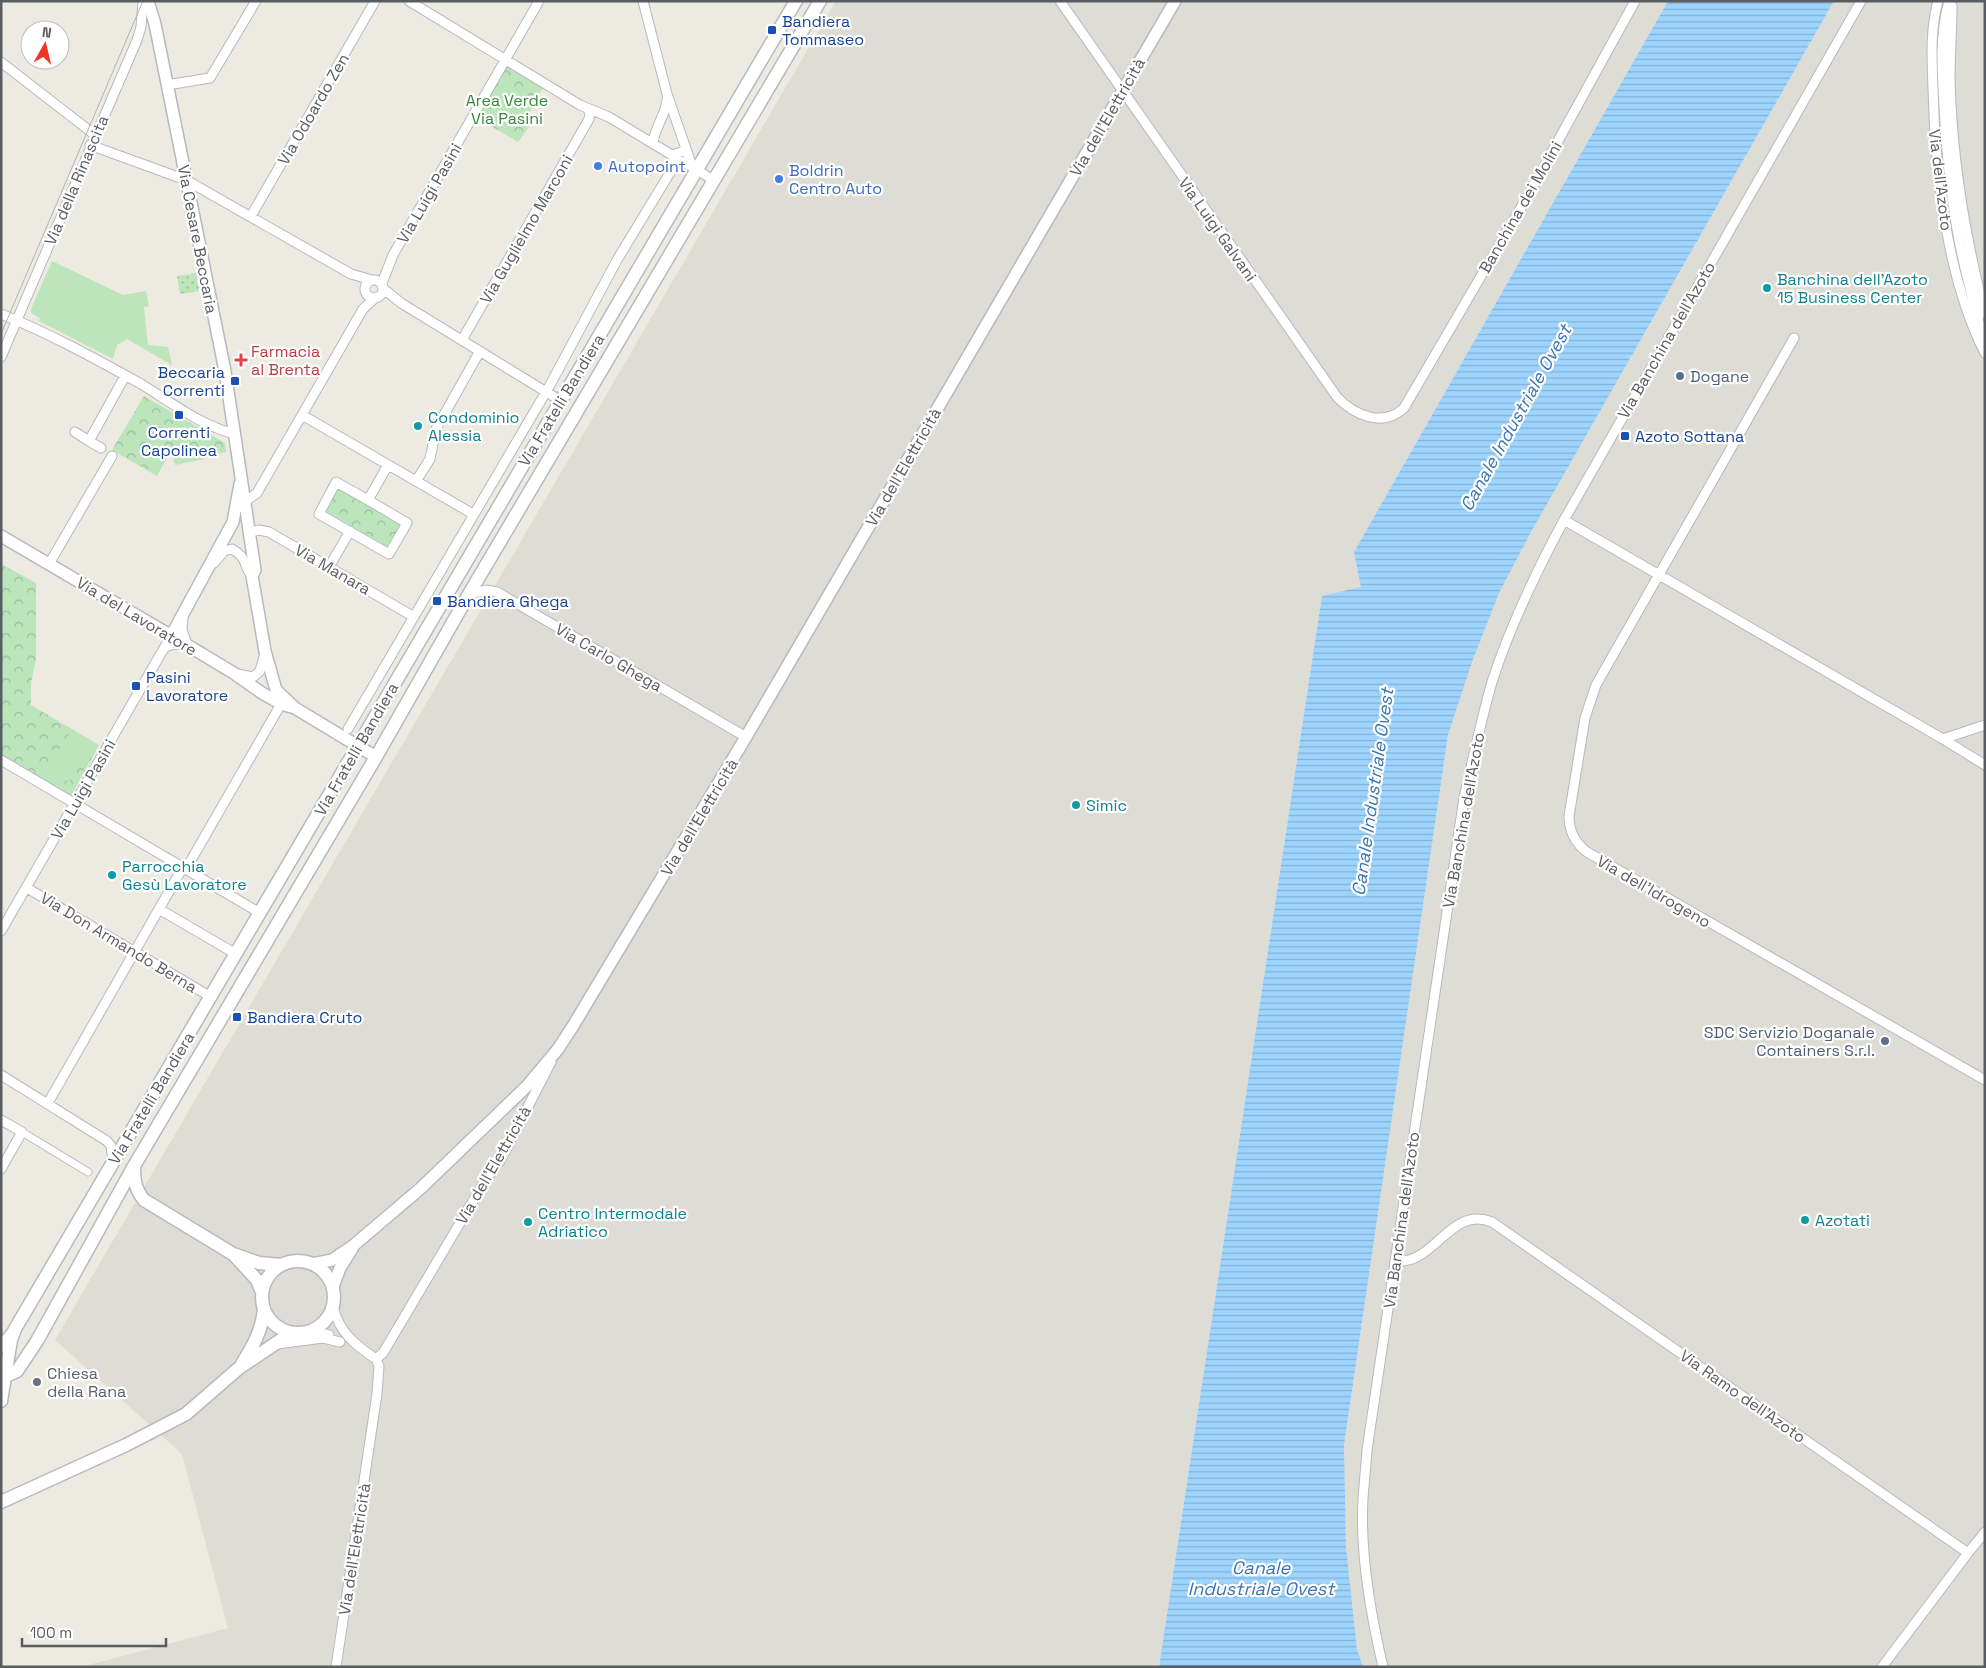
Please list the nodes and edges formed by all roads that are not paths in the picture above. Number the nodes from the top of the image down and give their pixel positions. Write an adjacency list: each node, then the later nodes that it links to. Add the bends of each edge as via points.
1 (143, 1): 28 (street, Via della Rinascita, via 139,34)
2 (148, 1): 17 (street, Via Cesare Beccaria)
3 (156, 1): 17 (street)
4 (256, 1): 20 (street, via 210,78)
5 (375, 1): 36 (street, Via Odoardo Zen)
6 (409, 1): 18 (street)
7 (539, 1): 18 (street, Via Luigi Pasini)
8 (642, 1): 22 (street)
9 (796, 1): 33 (main road, Via Fratelli Bandiera)
10 (820, 1): 35 (main road, Via Fratelli Bandiera)
11 (1060, 1): 21 (street, Via Luigi Galvani)
12 (1175, 1): 21 (street, Via dell'Elettricità)
13 (1635, 1): 53 (street, Banchina dei Molini, via 1526,199)
14 (1861, 1): 66 (street, Via Banchina dell'Azoto)
15 (1938, 1): 48 (street, Via dell'Azoto, via 1933,24 1932,66 1941,193 1952,255 1969,318)
16 (1951, 1): 41 (street, Via dell'Azoto, via 1950,78 1954,145 1964,218); 45 (street, via 1944,33 1943,88 1950,194 1961,255)
17 (155, 24): 20 (street, Via Cesare Beccaria)
18 (505, 59): 23 (street); 38 (street, Via Luigi Pasini)
19 (1, 62): 28 (street)
20 (167, 85): 34 (street, Via Cesare Beccaria)
21 (1122, 91): 53 (street, Via Luigi Galvani, via 1337,397 1354,411 1373,418 1385,418); 87 (street, Via dell'Elettricità)
22 (667, 94): 24 (street); 26 (street)
23 (587, 108): 25 (street); 27 (street)
24 (665, 114): 26 (street); 29 (street, via 654,134)
25 (604, 115): 27 (street); 29 (street)
26 (674, 116): 31 (street)
27 (589, 119): 46 (street, Via Guglielmo Marconi)
28 (95, 135): 30 (street, Via della Rinascita)
29 (653, 144): 32 (street)
30 (90, 145): 34 (street); 43 (street, Via della Rinascita)
31 (686, 150): 32 (street); 33 (street)
32 (673, 155): 33 (street); 51 (street, Via Fratelli Bandiera, via 671,171 617,260)
33 (694, 168): 35 (street); 52 (main road, Via Fratelli Bandiera)
34 (186, 180): 36 (street); 56 (street, Via Cesare Beccaria)
35 (715, 180): 75 (main road, Via Fratelli Bandiera)
36 (251, 216): 37 (street)
37 (351, 274): 38 (street); 39 (street)
38 (378, 287): 39 (street, via 367,283); 39 (street, via 372,297); 40 (street, Via Luigi Pasini); 46 (street)
39 (366, 290): 40 (street, Via Luigi Pasini)
40 (363, 309): 54 (street, Via Luigi Pasini)
41 (1985, 314)
42 (3, 315): 43 (street)
43 (16, 320): 49 (street, Via della Rinascita); 50 (street)
44 (1794, 338): 73 (street, Via dell'Idrogeno)
45 (1985, 339)
46 (462, 340): 47 (street)
47 (480, 351): 51 (street); 62 (street, via 436,429 430,458)
48 (1985, 354)
49 (1, 357)
50 (125, 376): 56 (street, via 218,430); 57 (street)
51 (546, 390): 52 (street); 65 (street, Via Fratelli Bandiera)
52 (561, 401): 89 (main road, Via Fratelli Bandiera)
53 (1401, 411)
54 (302, 415): 60 (street); 64 (street, Via Luigi Pasini, via 257,493)
55 (75, 432): 57 (street)
56 (235, 434): 61 (street, Via Cesare Beccaria)
57 (89, 441): 58 (street)
58 (101, 448)
59 (112, 456): 70 (street)
60 (388, 465): 62 (street); 63 (street)
61 (241, 477): 64 (street, Via Cesare Beccaria); 72 (street, Via Cesare Beccaria, via 233,522)
62 (416, 481): 65 (street)
63 (368, 500): 67 (street, via 336,482 319,514); 67 (street, via 406,523 388,554)
64 (246, 501): 68 (street, Via Cesare Beccaria)
65 (473, 514): 77 (street, Via Fratelli Bandiera)
66 (1564, 520): 73 (street); 116 (street, Via Banchina dell'Azoto, via 1513,627 1478,734 1454,858)
67 (350, 531): 71 (street)
68 (250, 532): 71 (street, Via Manara, via 269,532); 74 (street, Via Cesare Beccaria, via 255,570)
69 (1, 536): 70 (street, Via del Lavoratore)
70 (49, 564): 78 (street, Via del Lavoratore)
71 (329, 567): 77 (street, Via Manara)
72 (209, 568): 74 (street, via 224,551 232,549 246,561); 76 (street, Via Cesare Beccaria)
73 (1658, 575): 88 (street); 104 (street, Via dell'Idrogeno, via 1596,684 1587,706 1569,816 1569,827 1576,841 1587,852)
74 (252, 576): 81 (street, Via Cesare Beccaria)
75 (469, 594): 87 (street, Via Carlo Ghega, via 487,590 497,592); 90 (main road, Via Fratelli Bandiera)
76 (183, 615): 78 (street, Via Cesare Beccaria); 79 (street, via 182,629)
77 (414, 616): 86 (street, Via Fratelli Bandiera)
78 (171, 636): 79 (street, Via del Lavoratore); 80 (street, Via Luigi Pasini)
79 (187, 645): 80 (street, via 173,644); 82 (street, Via del Lavoratore)
80 (164, 648): 93 (street, Via Luigi Pasini)
81 (265, 651): 82 (street, via 260,671 252,677); 84 (street, Via Cesare Beccaria, via 276,690)
82 (232, 672): 83 (street, Via del Lavoratore)
83 (281, 704): 84 (street, Via del Lavoratore); 94 (street)
84 (295, 708): 89 (street, Via del Lavoratore)
85 (1985, 724): 88 (street)
86 (348, 729)
87 (746, 737): 102 (street, Via dell'Elettricità)
88 (1942, 739): 92 (street)
89 (358, 746): 90 (street, Via del Lavoratore); 97 (main road, Via Fratelli Bandiera)
90 (376, 757): 109 (main road, Via Fratelli Bandiera)
91 (1, 760): 93 (street)
92 (1985, 765)
93 (75, 803): 94 (street); 95 (street, Via Luigi Pasini)
94 (184, 868): 96 (street); 97 (street)
95 (27, 888): 98 (street, Via Luigi Pasini); 99 (street, Via Don Armando Berna)
96 (159, 909): 99 (street); 100 (street)
97 (260, 913): 100 (main road, Via Fratelli Bandiera)
98 (1, 931)
99 (134, 951): 101 (street, Via Don Armando Berna); 105 (street)
100 (236, 954): 101 (main road, Via Fratelli Bandiera)
101 (211, 997): 108 (main road, Via Fratelli Bandiera)
102 (558, 1049): 114 (street, via 527,1086 428,1181); 131 (street, Via dell'Elettricità, via 500,1161 383,1353)
103 (1, 1076): 105 (street)
104 (1985, 1080)
105 (48, 1104): 108 (street, via 107,1141 112,1146)
106 (1, 1120): 107 (street)
107 (22, 1132): 110 (street); 111 (street)
108 (114, 1161): 123 (main road, Via Fratelli Bandiera)
109 (134, 1166): 112 (main road, Via Fratelli Bandiera); 113 (main road, via 135,1186)
110 (1, 1169)
111 (88, 1172)
112 (117, 1197): 113 (main road, via 126,1195); 126 (main road, Via Fratelli Bandiera)
113 (144, 1200): 115 (main road)
114 (354, 1245): 117 (street, via 332,1260); 119 (street)
115 (233, 1254): 118 (main road, via 259,1263); 120 (main road, via 257,1280)
116 (1396, 1261): 137 (street, Via Ramo dell'Azoto, via 1405,1262 1418,1257 1462,1222 1479,1218 1492,1222); 139 (street, Via Banchina dell'Azoto, via 1373,1406 1363,1501 1367,1578)
117 (312, 1264): 118 (main road, via 302,1261); 119 (main road, via 321,1269)
118 (281, 1265): 120 (main road, via 265,1281)
119 (333, 1287): 121 (main road)
120 (262, 1292): 122 (main road)
121 (333, 1307): 124 (main road); 128 (street, via 338,1323)
122 (264, 1309): 125 (main road, via 279,1328); 132 (main road, via 259,1334)
123 (15, 1329): 126 (main road, via 22,1341); 130 (street, Via Fratelli Bandiera); 133 (main road, Via Fratelli Bandiera)
124 (312, 1331): 125 (main road); 127 (street, via 325,1333)
125 (291, 1332): 129 (main road)
126 (37, 1341): 133 (main road, Via Fratelli Bandiera, via 17,1371)
127 (340, 1342): 128 (street); 129 (street, via 318,1338)
128 (355, 1344): 131 (street)
129 (269, 1346): 132 (main road)
130 (1, 1347)
131 (376, 1359): 138 (street, Via dell'Elettricità, via 379,1370 377,1394)
132 (239, 1368): 135 (main road, via 186,1414)
133 (4, 1376): 134 (main road)
134 (1, 1401)
135 (1, 1502)
136 (1985, 1532): 137 (street)
137 (1968, 1553): 140 (street)
138 (336, 1667)
139 (1383, 1667)
140 (1882, 1667)

